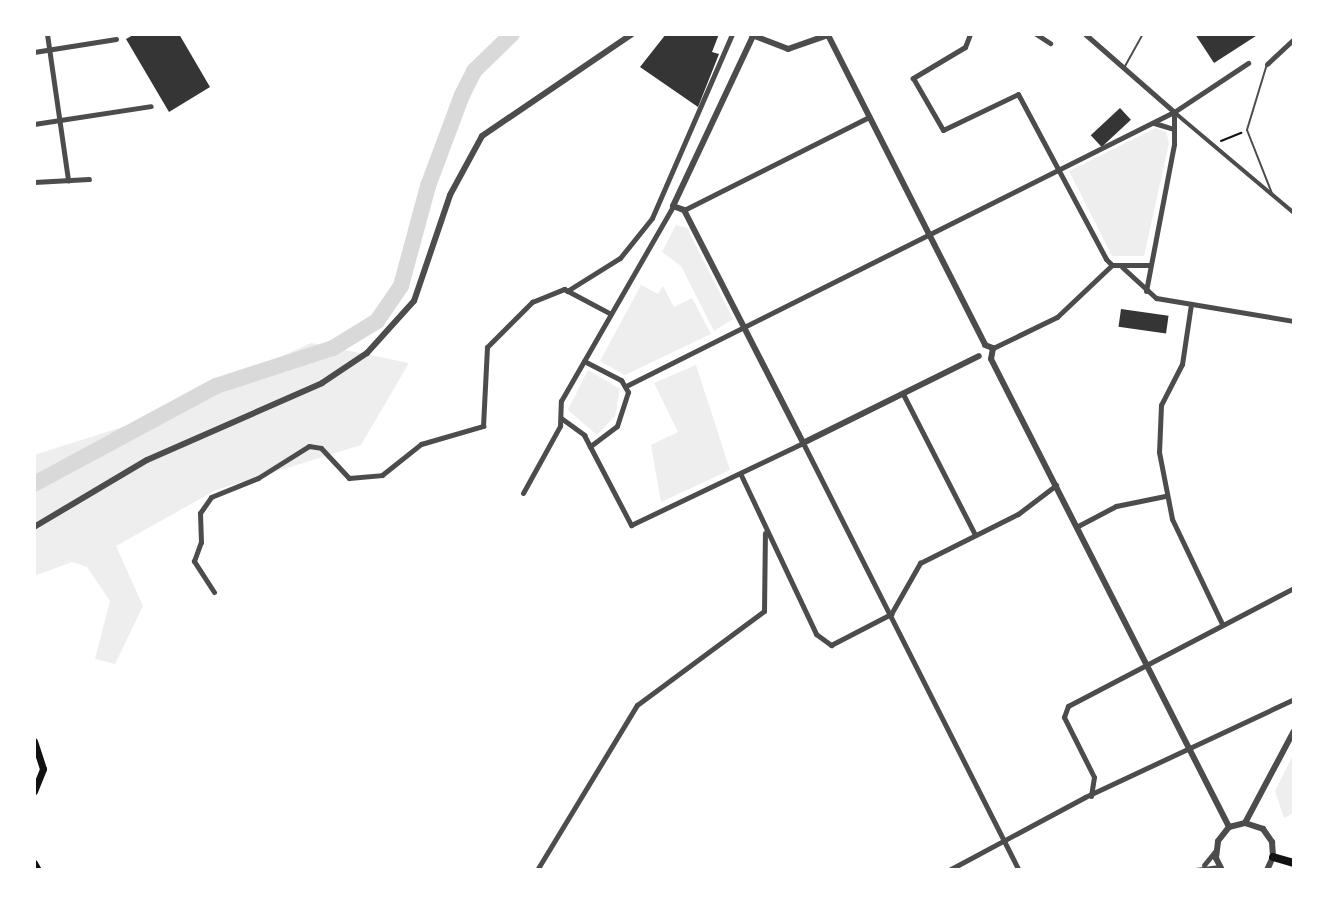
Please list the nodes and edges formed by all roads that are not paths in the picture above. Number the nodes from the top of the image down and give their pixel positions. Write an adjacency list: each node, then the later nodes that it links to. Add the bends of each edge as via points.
1 (47, 34): 13 (street)
2 (632, 34): 58 (street, via 482,136 450,195 414,301 374,348 322,383 147,460)
3 (732, 34): 37 (street, via 652,218 620,258)
4 (970, 34): 25 (street, via 965,47 913,78 943,130 1018,94)
5 (1036, 34): 12 (street)
6 (1085, 34): 17 (street)
7 (1143, 34): 17 (lane)
8 (751, 35): 9 (street, via 788,49); 30 (street)
9 (829, 35): 20 (street)
10 (116, 39): 13 (street)
11 (1294, 39): 16 (street)
12 (1050, 43)
13 (49, 49): 14 (street); 21 (street)
14 (34, 52)
15 (1248, 63): 19 (street)
16 (1267, 64): 29 (lane, via 1247,130)
17 (1123, 69): 19 (street)
18 (151, 106): 21 (street)
19 (1174, 112): 23 (street); 24 (street); 29 (street)
20 (869, 117): 31 (street); 33 (street)
21 (59, 120): 22 (street); 27 (street)
22 (34, 124)
23 (1150, 124): 24 (street, via 1163,122); 25 (street)
24 (1175, 129): 35 (street)
25 (1056, 169): 33 (street); 34 (street)
26 (89, 179): 27 (street)
27 (68, 180): 28 (street)
28 (34, 182)
29 (1273, 197): 32 (street)
30 (673, 206): 31 (street); 40 (street)
31 (684, 210): 42 (street)
32 (1294, 213)
33 (928, 232): 42 (street); 43 (street)
34 (1112, 265): 36 (street); 44 (street, via 1057,317)
35 (1150, 265): 36 (street); 38 (street)
36 (1121, 266): 38 (street)
37 (567, 291): 40 (street); 62 (street, via 552,291 532,302 488,344 482,379 487,417 479,429 421,444 382,475 363,479 345,477 321,448 309,446 258,478 207,500 200,513 201,542 194,561)
38 (1146, 291): 39 (street)
39 (1191, 304): 41 (street); 56 (street, via 1182,364 1163,397 1159,418)
40 (611, 314): 47 (street)
41 (1294, 321)
42 (744, 326): 48 (street); 51 (street)
43 (985, 345): 44 (street); 45 (street)
44 (993, 348): 46 (street)
45 (979, 356): 46 (street); 49 (street)
46 (991, 359): 54 (street)
47 (584, 361): 48 (street); 50 (street, via 561,401)
48 (626, 386): 52 (street, via 621,421)
49 (903, 394): 51 (street); 60 (street)
50 (561, 418): 52 (street); 55 (street)
51 (803, 443): 53 (street); 63 (street)
52 (590, 446): 53 (street, via 631,525)
53 (741, 475): 59 (street)
54 (1057, 485): 57 (street); 60 (street, via 1018,514)
55 (523, 493)
56 (1165, 496): 57 (street, via 1116,506); 64 (street)
57 (1078, 526): 65 (street)
58 (34, 527)
59 (765, 532): 63 (street, via 821,642 839,643); 86 (street, via 764,611 637,705)
60 (975, 535): 63 (street, via 916,567)
61 (1294, 588): 64 (street)
62 (214, 592)
63 (891, 614): 78 (street)
64 (1222, 624): 65 (street)
65 (1146, 662): 69 (street); 71 (street, via 1064,712 1094,777)
66 (1294, 699): 69 (street)
67 (1294, 731): 72 (street)
68 (34, 741): 70 (main road, via 43,769)
69 (1190, 749): 71 (street); 73 (street)
70 (34, 791)
71 (1091, 796): 78 (street)
72 (1250, 812): 74 (street); 75 (street)
73 (1223, 815): 76 (street); 77 (street)
74 (1245, 823): 75 (street); 76 (street)
75 (1254, 825): 80 (street, via 1268,835)
76 (1229, 827): 77 (street)
77 (1222, 833): 79 (street)
78 (1005, 841): 87 (street); 88 (street)
79 (1216, 850): 83 (street); 84 (street)
80 (1273, 857): 82 (main road); 90 (street)
81 (34, 863): 85 (main road)
82 (1294, 863)
83 (1204, 865): 84 (street); 89 (street)
84 (1221, 868)
85 (38, 870)
86 (537, 870)
87 (949, 870)
88 (1019, 870)
89 (1195, 870)
90 (1267, 870)

